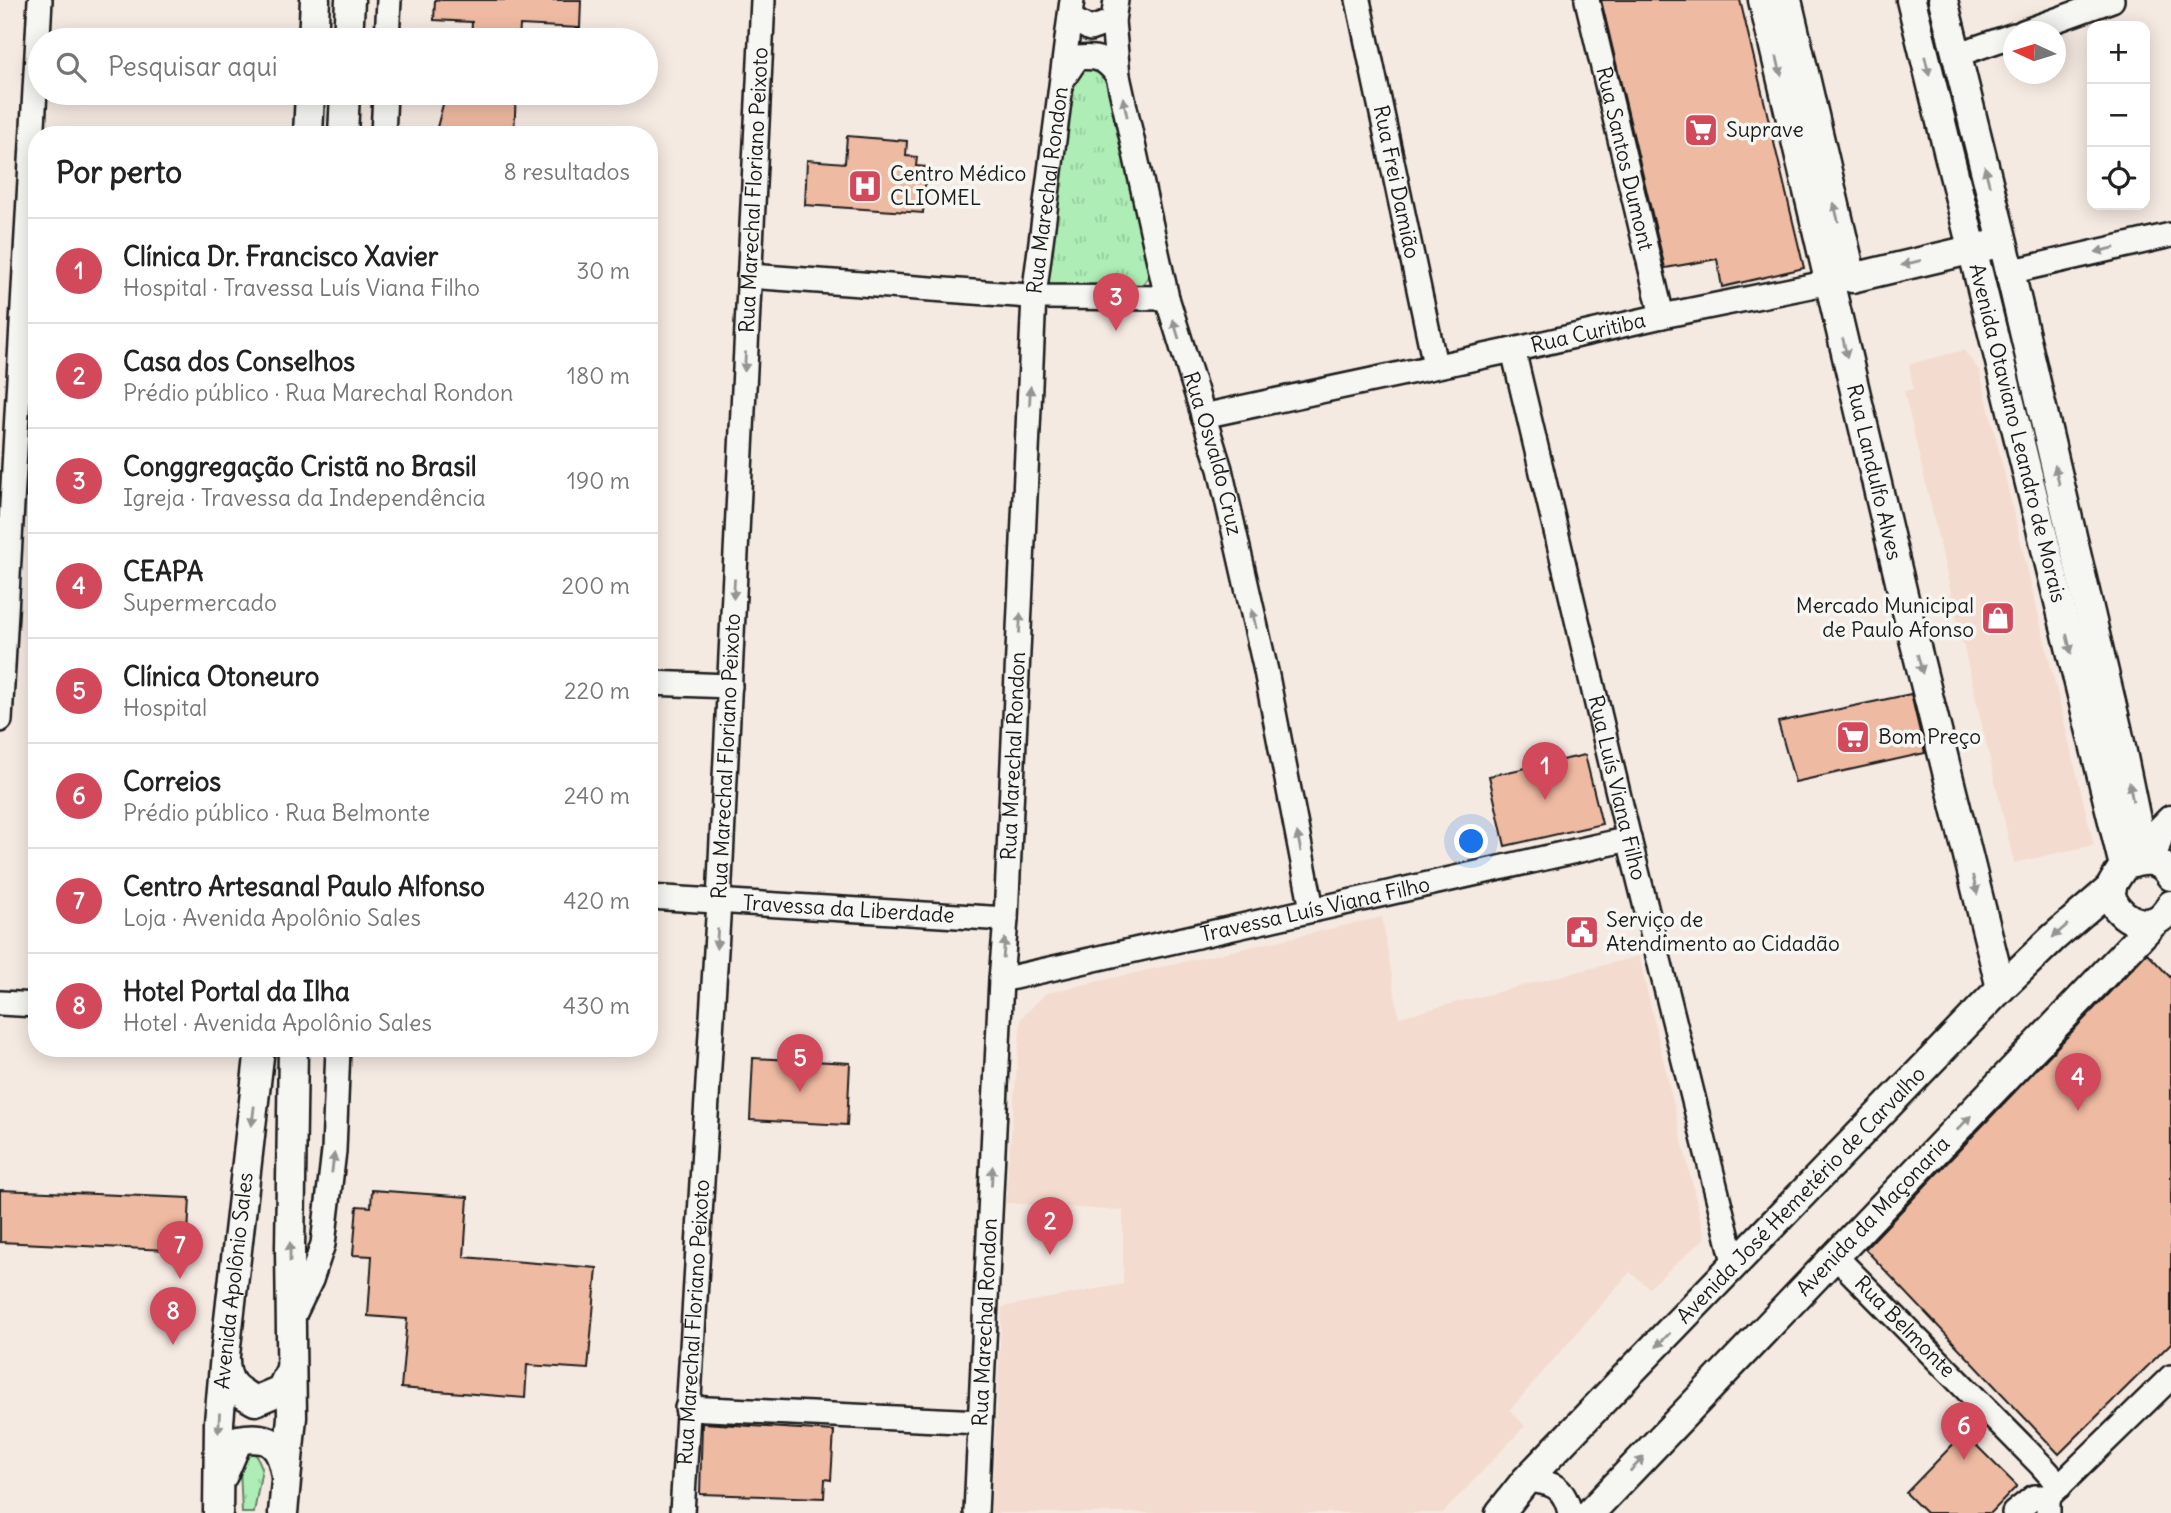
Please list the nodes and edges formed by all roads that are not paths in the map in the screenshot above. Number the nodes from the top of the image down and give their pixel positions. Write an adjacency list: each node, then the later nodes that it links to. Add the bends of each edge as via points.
1 (40, 0): 16 (street)
2 (315, 0): 17 (street)
3 (350, 0): 18 (street)
4 (389, 0): 19 (street)
5 (762, 0): 36 (street, Rua Marechal Floriano Peixoto)
6 (1358, 0): 42 (street, Rua Frei Damião)
7 (1587, 0): 40 (street, Rua Santos Dumont)
8 (1763, 0): 37 (street, one-way to 37)
9 (1787, 0): 37 (street, one-way to 9)
10 (1911, 0): 34 (street, Avenida Otaviano Leandro de Morais, one-way to 34)
11 (1943, 0): 21 (street, Avenida Otaviano Leandro de Morais)
12 (2112, 0): 15 (street)
13 (1071, 9): 14 (street, via 1090,29); 23 (street, Rua Marechal Rondon)
14 (1114, 11): 22 (street, Rua Osvaldo Cruz)
15 (2054, 21)
16 (39, 28)
17 (314, 28)
18 (349, 28)
19 (388, 28)
20 (2003, 39): 21 (street)
21 (1956, 55): 33 (street, Avenida Otaviano Leandro de Morais, one-way to 21)
22 (1118, 76): 23 (street, via 1094,56 1077,58); 39 (street, Rua Osvaldo Cruz, one-way to 22)
23 (1062, 80): 38 (street, Rua Marechal Rondon)
24 (37, 105): 28 (street)
25 (309, 105): 29 (street)
26 (344, 105): 30 (street)
27 (384, 105): 31 (street)
28 (36, 126)
29 (308, 126)
30 (343, 126)
31 (383, 126)
32 (2171, 235): 35 (street, one-way to 35)
33 (2003, 242): 34 (street, Rua Curitiba); 35 (street, Avenida Otaviano Leandro de Morais)
34 (1971, 249): 37 (street, Rua Curitiba, one-way to 37); 47 (street, Avenida Otaviano Leandro de Morais)
35 (2009, 272): 46 (street, Avenida Otaviano Leandro de Morais, one-way to 35)
36 (749, 276): 38 (street); 49 (street, Rua Marechal Floriano Peixoto, one-way to 49)
37 (1841, 280): 40 (street, Rua Curitiba); 60 (street, Rua Landulfo Alves, one-way to 60, via 1905,603)
38 (1034, 296): 39 (street); 58 (street, Rua Marechal Rondon, one-way to 38)
39 (1167, 298): 44 (street, Rua Osvaldo Cruz, one-way to 39)
40 (1662, 316): 41 (street, Rua Curitiba)
41 (1513, 350): 42 (street, Rua Curitiba); 52 (street, Rua Luís Viana Filho)
42 (1435, 365): 44 (street, Rua Curitiba)
43 (28, 404): 45 (street)
44 (1203, 416): 56 (street, Rua Osvaldo Cruz, one-way to 44, via 1266,671 1220,469)
45 (27, 438): 50 (street)
46 (2070, 527): 47 (street); 53 (street, Avenida Otaviano Leandro de Morais, one-way to 46, via 2119,739)
47 (2041, 533): 53 (street, Avenida Otaviano Leandro de Morais, one-way to 53)
48 (658, 683): 49 (street)
49 (730, 686): 55 (street, Rua Marechal Floriano Peixoto)
50 (0, 720)
51 (2171, 820): 53 (street, Avenida José Hemetério de Carvalho, via 2160,831)
52 (1629, 839): 56 (street, Travessa Luís Viana Filho); 67 (street, Rua Luís Viana Filho)
53 (2140, 870): 57 (street, via 2112,898 2124,916 2144,923); 60 (street, Avenida José Hemetério de Carvalho, one-way to 60, via 2053,938)
54 (658, 898): 55 (street, Travessa da Liberdade)
55 (719, 901): 58 (street, Travessa da Liberdade); 72 (street, Rua Marechal Floriano Peixoto, one-way to 72)
56 (1312, 909): 59 (street, Travessa Luís Viana Filho)
57 (2165, 916): 66 (street, Avenida da Maçonaria, one-way to 57)
58 (1006, 919): 59 (street, Rua Marechal Rondon, one-way to 58)
59 (1001, 980): 73 (street, Rua Marechal Rondon, one-way to 59)
60 (2001, 988): 67 (street, Avenida José Hemetério de Carvalho)
61 (0, 1003): 62 (street)
62 (28, 1005)
63 (259, 1057): 69 (street, Avenida Apolônio Sales, one-way to 69)
64 (293, 1057): 68 (street, one-way to 64)
65 (338, 1057): 68 (street, one-way to 65, via 323,1244 334,1151)
66 (1836, 1257): 75 (street, Rua Belmonte, via 2041,1465); 81 (street, Avenida da Maçonaria, one-way to 66)
67 (1735, 1266): 76 (street, Avenida José Hemetério de Carvalho, one-way to 76)
68 (291, 1321): 70 (street)
69 (225, 1354): 70 (street, via 234,1390 255,1401 281,1390); 77 (street, Avenida Apolônio Sales, one-way to 77)
70 (291, 1369): 74 (street)
71 (2171, 1377): 75 (street)
72 (687, 1408): 73 (street); 78 (street, Rua Marechal Floriano Peixoto)
73 (979, 1422): 79 (street, Rua Marechal Rondon)
74 (285, 1499): 77 (street, via 283,1460 269,1440 238,1440 224,1470)
75 (2052, 1499): 82 (street, via 2034,1497)
76 (1512, 1502): 80 (street, via 1547,1481 1558,1487)
77 (218, 1513)
78 (682, 1513)
79 (976, 1513)
80 (1570, 1513)
81 (1590, 1513)
82 (2014, 1513)

